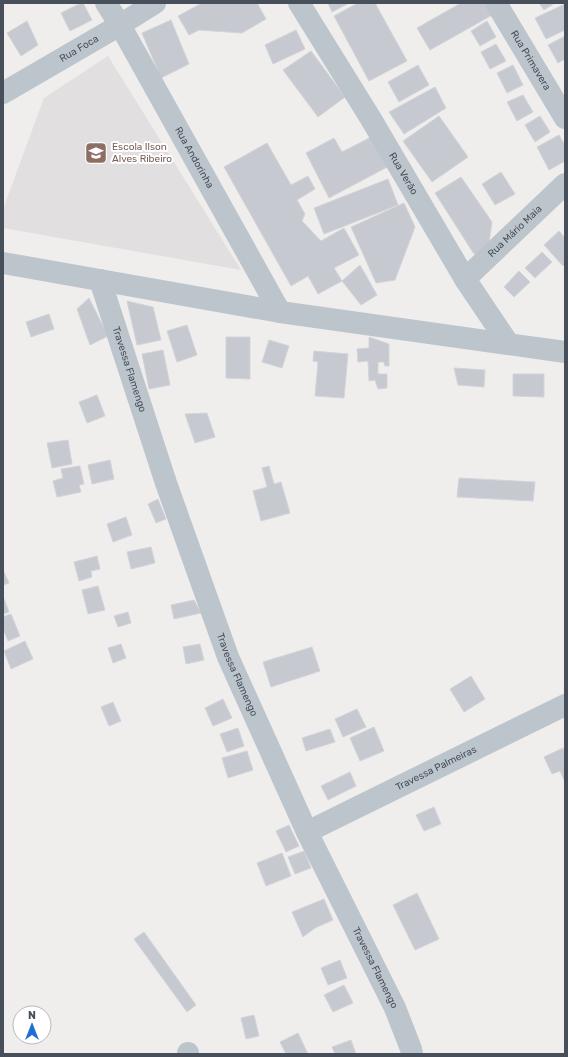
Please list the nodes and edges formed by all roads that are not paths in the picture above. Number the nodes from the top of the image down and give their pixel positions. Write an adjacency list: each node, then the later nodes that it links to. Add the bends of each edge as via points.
1 (106, 3): 5 (street, Rua Andorinha)
2 (155, 3): 5 (street, Rua Foca)
3 (299, 3): 10 (street, Rua Verão)
4 (496, 3): 7 (street, Rua Primavera)
5 (120, 25): 6 (street, Rua Foca); 12 (street, Rua Andorinha)
6 (3, 93)
7 (565, 118)
8 (565, 184): 10 (street, Rua Mário Maia)
9 (3, 263): 11 (street)
10 (465, 279): 13 (street, Rua Verão)
11 (100, 280): 12 (street); 16 (street, Travessa Flamengo, via 166,483 228,657)
12 (280, 312): 13 (street)
13 (508, 343): 14 (street)
14 (565, 352)
15 (565, 705): 16 (street, Travessa Palmeiras)
16 (307, 832): 17 (street, Travessa Flamengo, via 395,1008)
17 (412, 1054)

